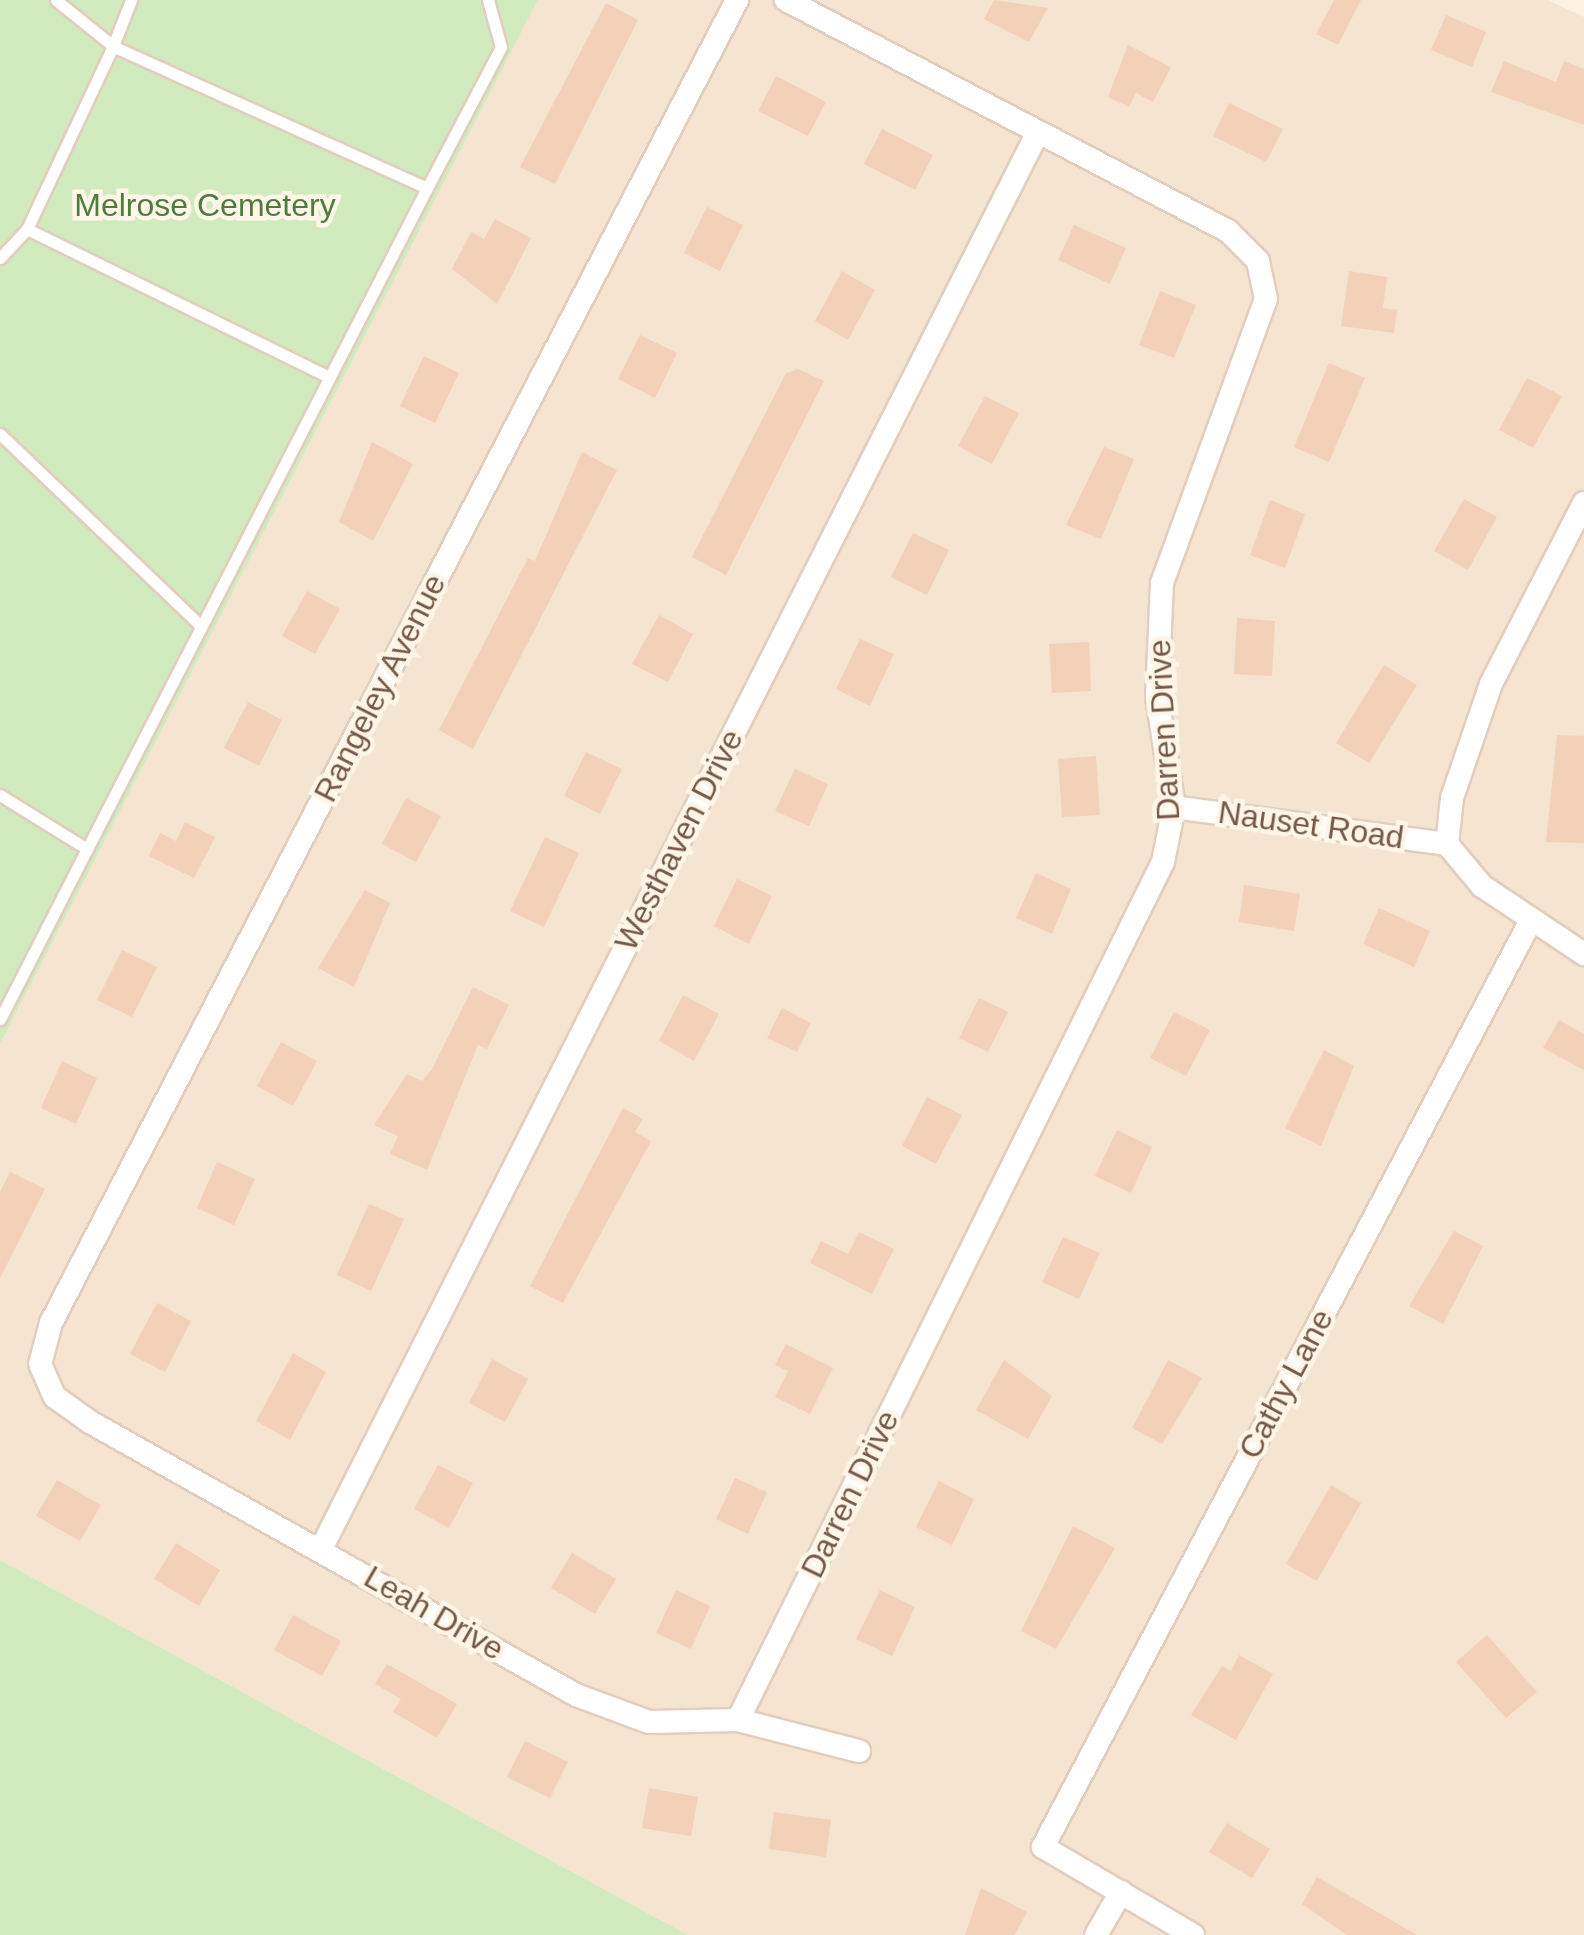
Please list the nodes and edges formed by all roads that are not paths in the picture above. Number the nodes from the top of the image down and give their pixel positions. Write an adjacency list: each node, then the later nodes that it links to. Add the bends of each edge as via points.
1 (56, 0): 6 (lane)
2 (132, 0): 6 (lane)
3 (488, 0): 8 (lane, via 501,47)
4 (737, 0): 22 (street, Rangeley Avenue, via 52,1323)
5 (786, 0): 7 (street, Darren Drive)
6 (113, 46): 8 (lane); 9 (lane)
7 (1038, 132): 16 (street, Darren Drive, via 1228,232 1263,274 1261,322 1162,583 1157,697); 23 (street, Westhaven Drive)
8 (427, 188): 11 (lane)
9 (27, 229): 10 (lane); 11 (lane)
10 (0, 258)
11 (328, 376): 14 (lane)
12 (1, 432): 14 (lane)
13 (1584, 504): 17 (street, via 1491,684 1452,798)
14 (198, 624): 18 (lane)
15 (0, 795): 18 (lane)
16 (1174, 807): 17 (street, Nauset Road); 24 (street, Darren Drive, via 1155,882)
17 (1447, 844): 19 (street, via 1471,876)
18 (87, 850): 21 (lane)
19 (1530, 922): 20 (street); 26 (street, Cathy Lane, via 1043,1846)
20 (1584, 954)
21 (0, 1019)
22 (44, 1381): 23 (street, Leah Drive, via 90,1422)
23 (321, 1549): 24 (street, Leah Drive, via 612,1710 650,1722)
24 (738, 1720): 25 (street, Leah Drive)
25 (859, 1752)
26 (1121, 1892): 27 (street); 28 (street)
27 (1096, 1935)
28 (1193, 1935)

